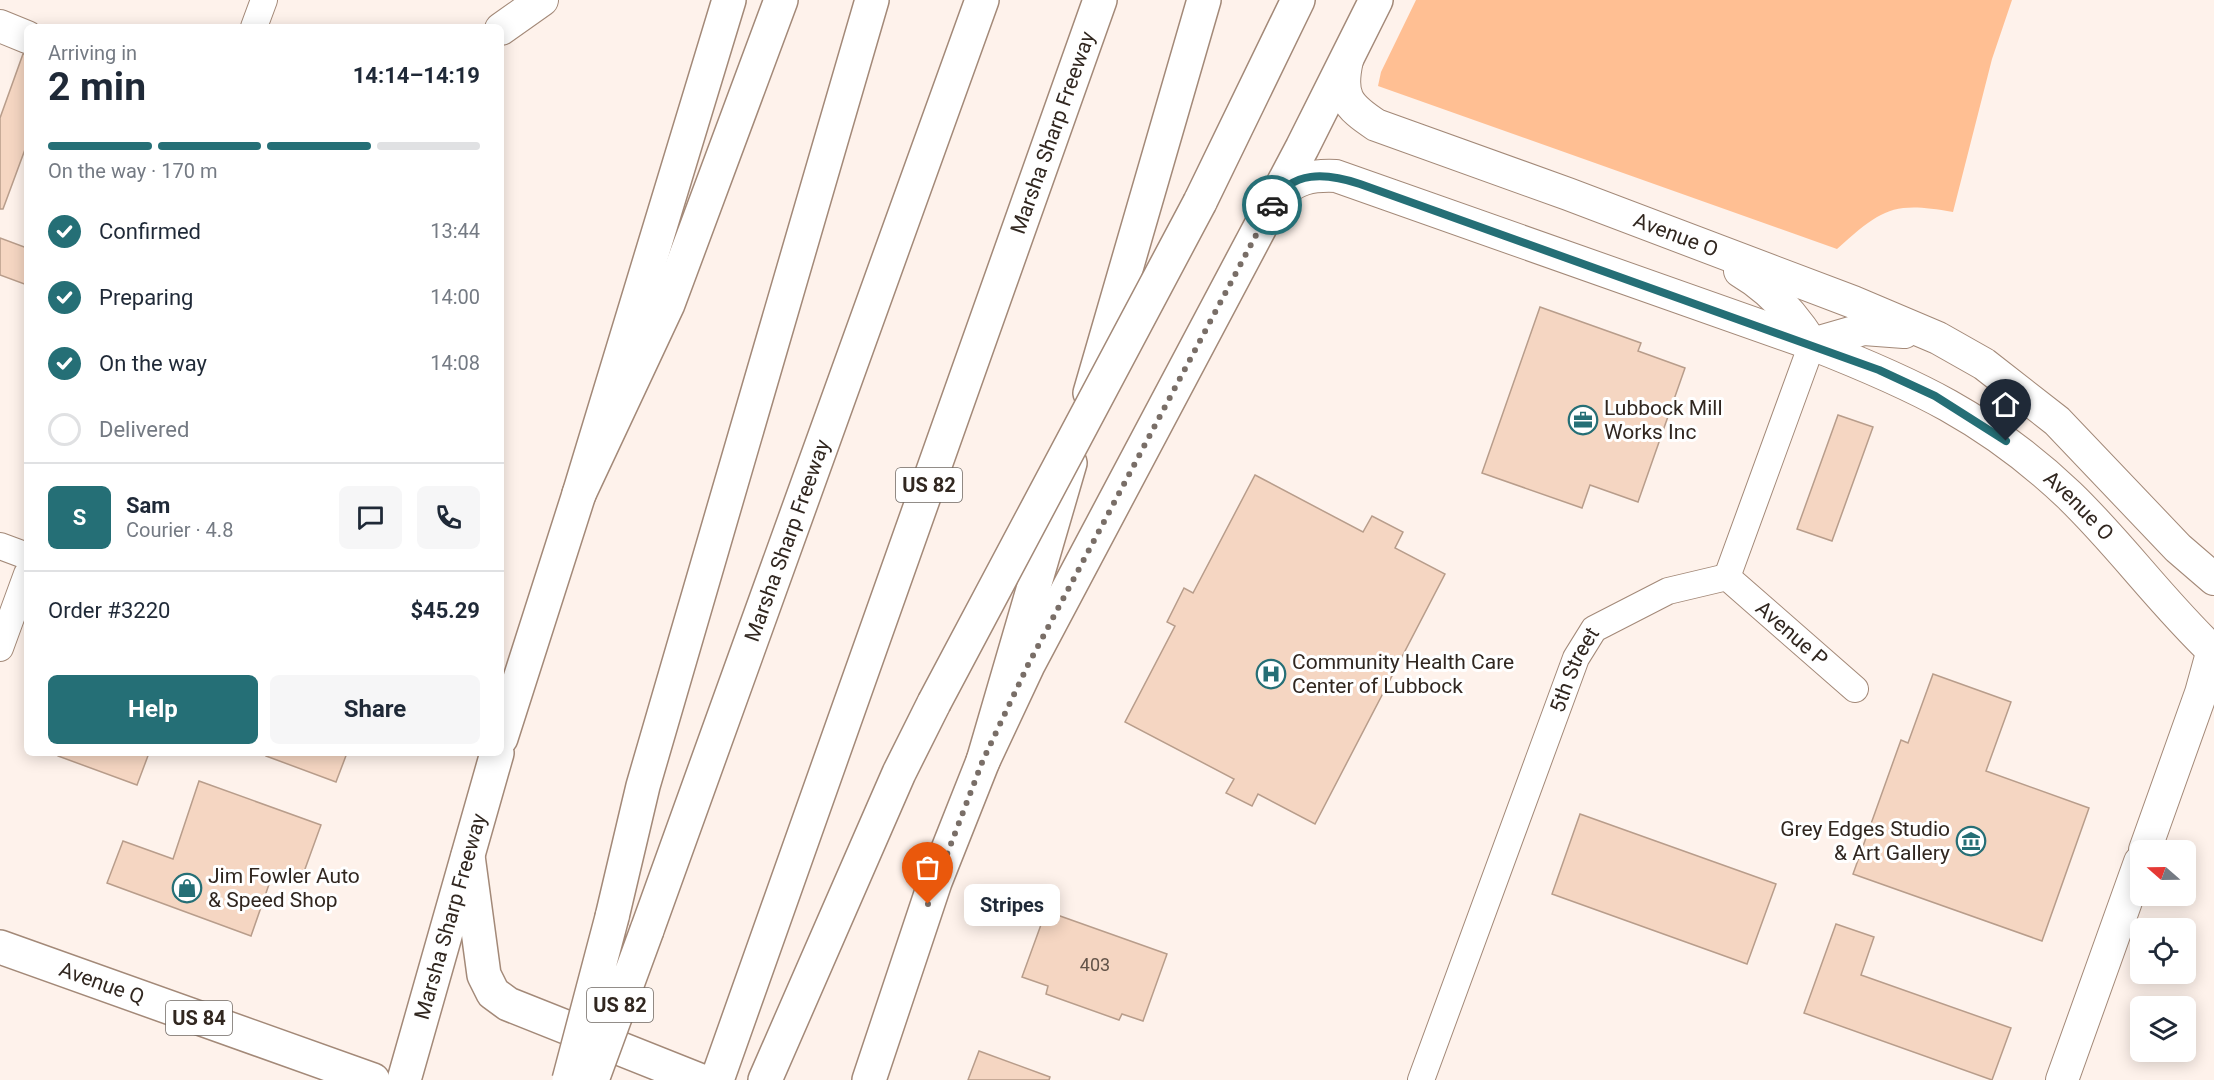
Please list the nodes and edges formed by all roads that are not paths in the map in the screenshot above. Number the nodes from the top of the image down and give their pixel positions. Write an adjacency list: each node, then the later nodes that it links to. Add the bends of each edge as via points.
1 (264, 0): 11 (street)
2 (542, 0): 13 (street)
3 (729, 0): 20 (main road, Marsha Sharp Freeway)
4 (781, 0): 20 (main road, via 668,304)
5 (872, 0): 39 (main road, bridge, via 643,786)
6 (982, 0): 40 (main road, Marsha Sharp Freeway / US 82, bridge)
7 (1100, 0): 42 (main road, Marsha Sharp Freeway / US 82)
8 (1204, 0): 31 (main road)
9 (1298, 0): 43 (main road, bridge, via 1200,202 899,773)
10 (1376, 0): 15 (main road)
11 (255, 24)
12 (0, 26): 14 (street)
13 (504, 27)
14 (24, 36)
15 (1347, 60): 16 (main road); 17 (street, Avenue O, via 1342,82 1345,97 1357,112 1376,125)
16 (1277, 196): 19 (street, Avenue O, via 1303,177 1336,176); 31 (main road, via 1028,665)
17 (1678, 237): 18 (street, Avenue O); 19 (street, via 1772,293 1797,320)
18 (1932, 335): 19 (street, via 1864,329); 24 (street, Avenue O, via 1984,364 2057,421 2178,548)
19 (1812, 344): 23 (street); 27 (street, Avenue O, via 1935,396 2006,441 2070,496)
20 (579, 494): 29 (main road, Marsha Sharp Freeway)
21 (0, 546): 22 (street)
22 (24, 555)
23 (1727, 577): 28 (street, Avenue P); 44 (street, 5th Street, via 1668,591 1594,629 1576,658)
24 (2214, 579)
25 (24, 582): 26 (street)
26 (0, 648)
27 (2214, 650): 32 (street)
28 (1855, 688)
29 (504, 726)
30 (495, 756): 33 (main road, Marsha Sharp Freeway)
31 (983, 760): 36 (main road)
32 (2149, 840)
33 (468, 856): 38 (main road, Marsha Sharp Freeway); 41 (main road, via 484,975 494,993 508,1004)
34 (2130, 890): 45 (street)
35 (8, 958): 37 (main road, Avenue Q / US 84)
36 (866, 1074)
37 (373, 1080)
38 (404, 1080)
39 (569, 1080)
40 (592, 1080)
41 (699, 1080)
42 (717, 1080)
43 (765, 1080)
44 (1421, 1080)
45 (2062, 1080)

